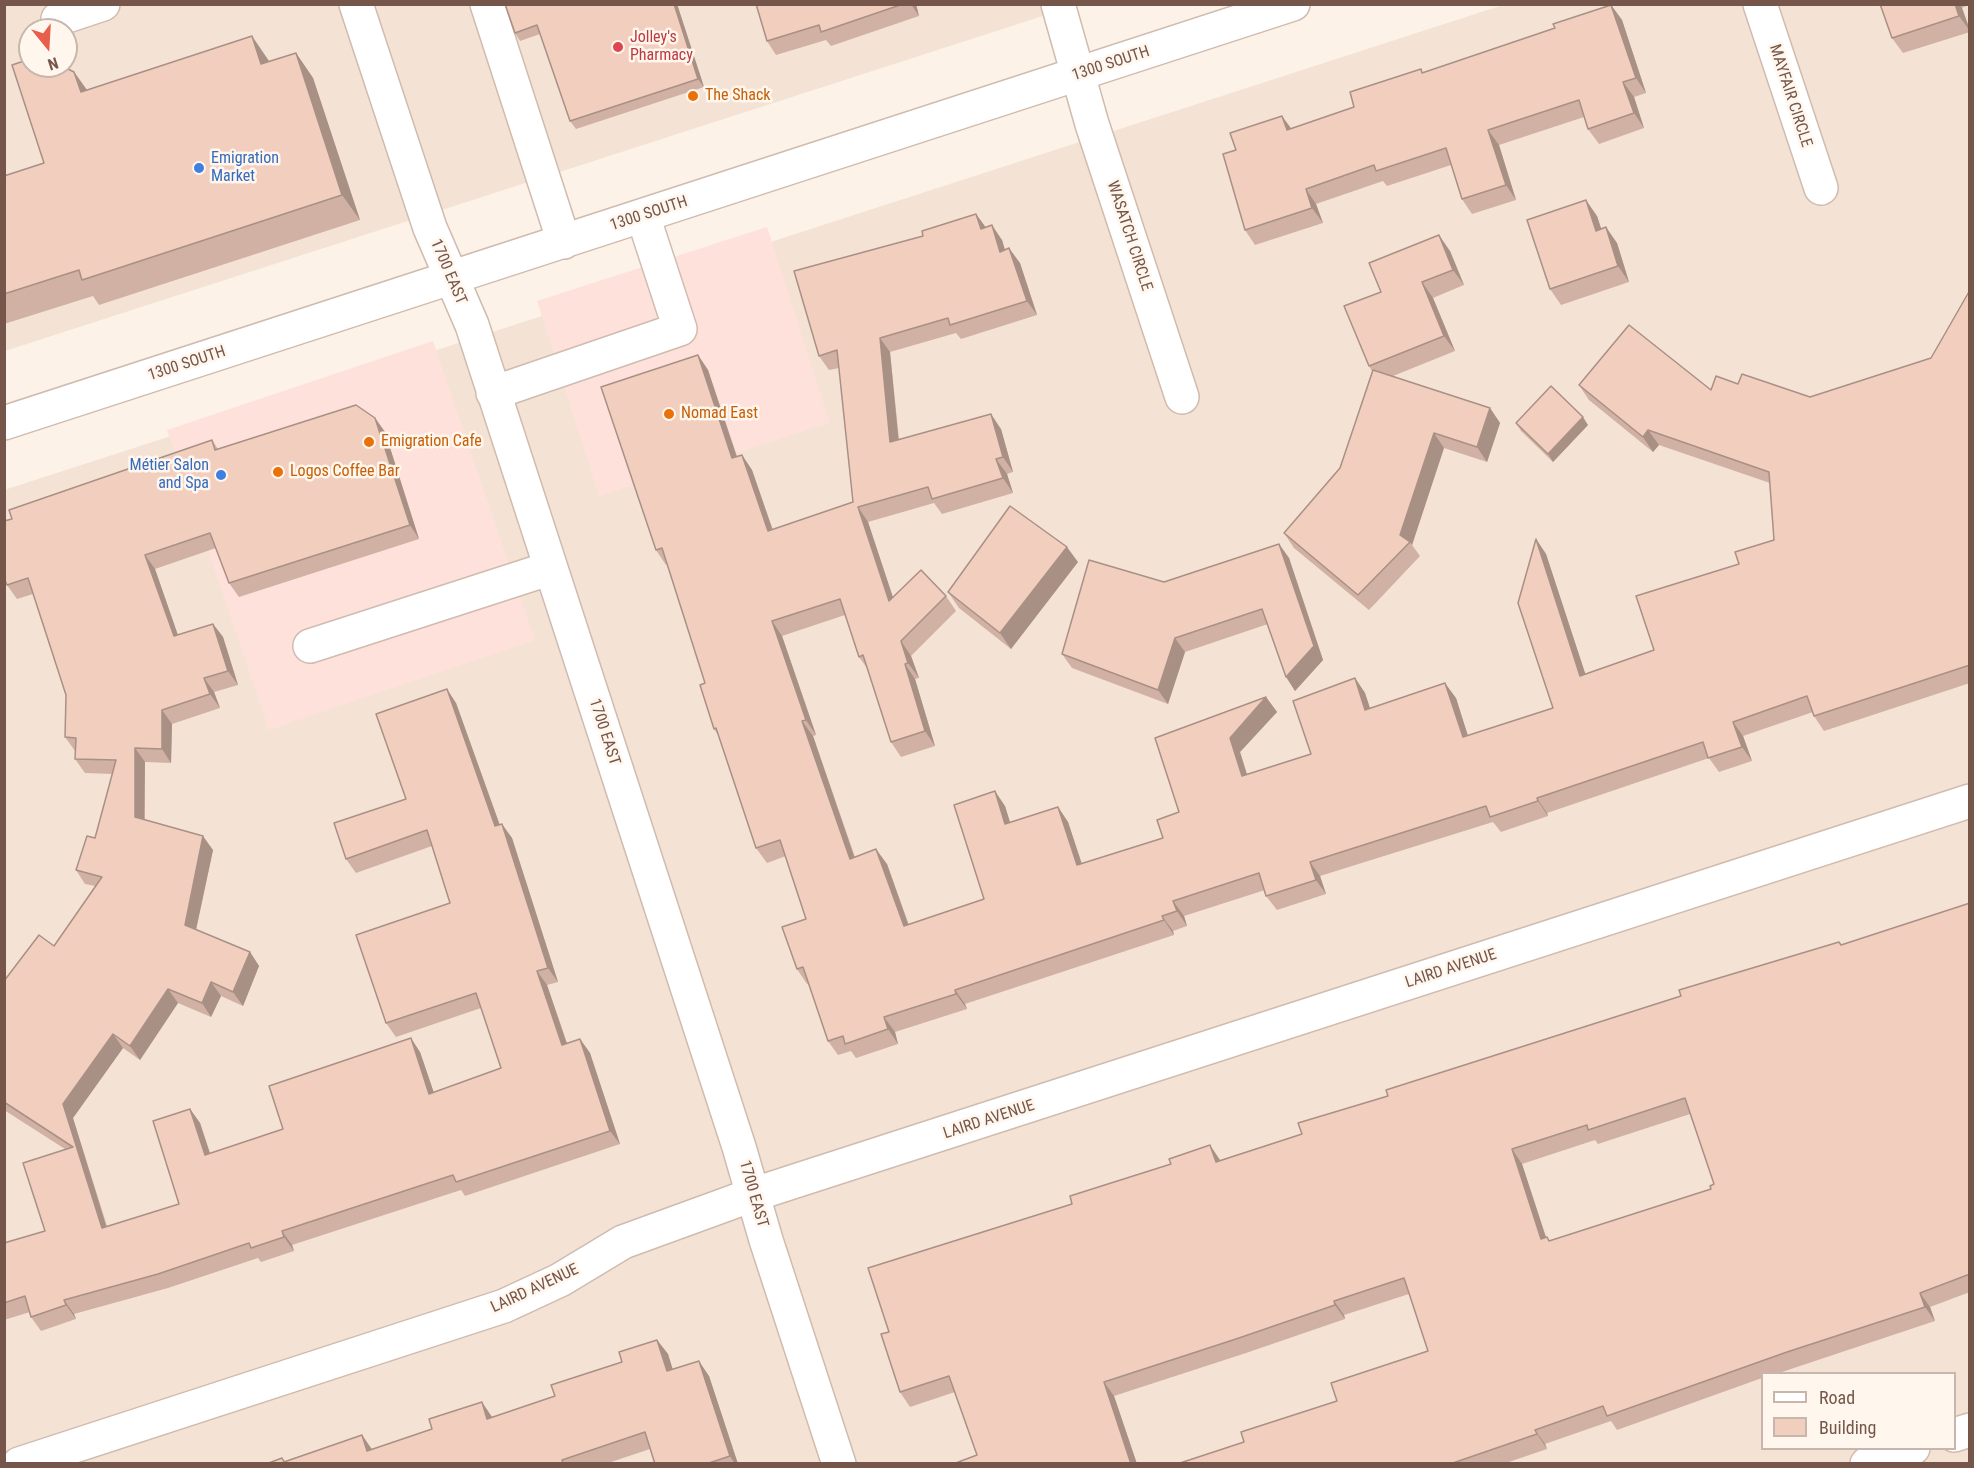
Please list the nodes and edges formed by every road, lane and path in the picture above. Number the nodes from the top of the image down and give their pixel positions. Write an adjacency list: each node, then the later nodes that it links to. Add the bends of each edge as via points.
1 (103, 4): 7 (street)
2 (356, 4): 12 (street, 1700 EAST, via 430,228)
3 (487, 4): 11 (street)
4 (1058, 4): 8 (street, WASATCH CIRCLE)
5 (1293, 4): 8 (street, 1300 SOUTH)
6 (1760, 4): 9 (street, MAYFAIR CIRCLE)
7 (61, 18)
8 (1079, 74): 10 (street, 1300 SOUTH); 14 (street, WASATCH CIRCLE)
9 (1821, 188)
10 (643, 216): 11 (street, 1300 SOUTH); 13 (street, via 680,329)
11 (564, 242): 12 (street, 1300 SOUTH)
12 (451, 278): 13 (street, 1700 EAST, via 472,325); 15 (street, 1300 SOUTH)
13 (493, 393): 16 (street, 1700 EAST)
14 (1182, 397)
15 (4, 423)
16 (551, 568): 17 (street); 19 (street, 1700 EAST)
17 (310, 646)
18 (1970, 801): 19 (street, LAIRD AVENUE)
19 (752, 1195): 21 (street, LAIRD AVENUE, via 623,1242 560,1280 504,1306); 22 (street, 1700 EAST)
20 (1910, 1450): 23 (street)
21 (19, 1464)
22 (839, 1464)
23 (1867, 1464)

